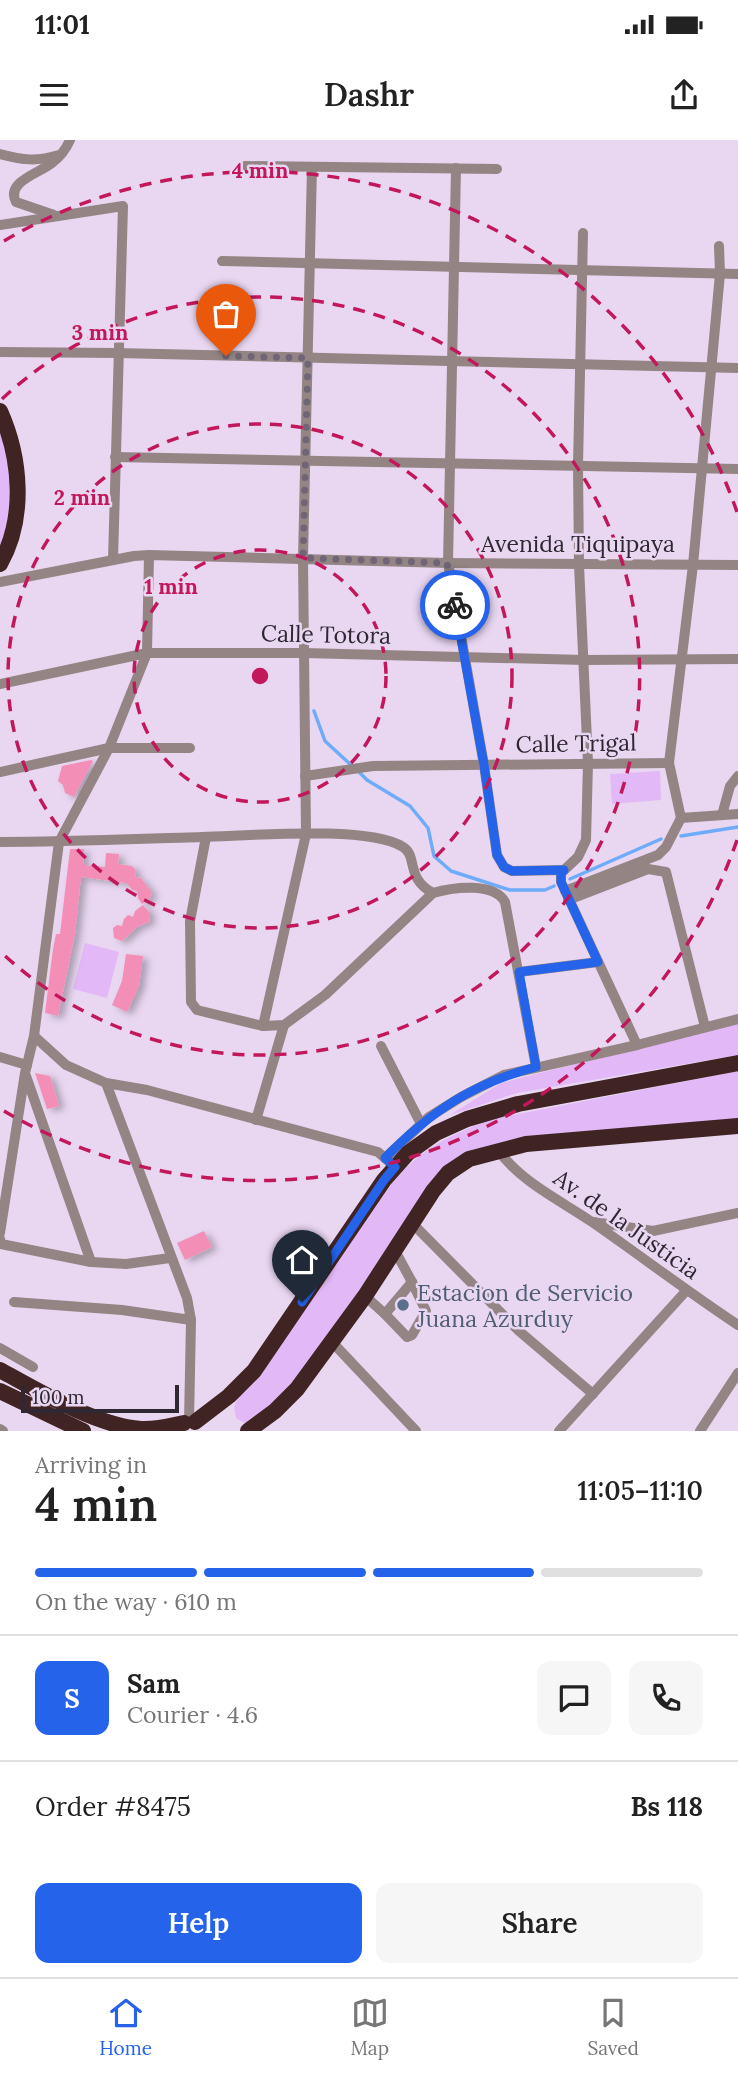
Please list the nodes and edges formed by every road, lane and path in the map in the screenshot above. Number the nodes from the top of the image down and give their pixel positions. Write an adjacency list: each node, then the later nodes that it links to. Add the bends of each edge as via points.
1 (70, 140): 3 (street)
2 (0, 154): 3 (street, via 25,160)
3 (61, 155): 8 (street, via 21,181 13,197 24,206)
4 (245, 166): 5 (street)
5 (312, 167): 6 (street); 13 (street)
6 (456, 168): 7 (street); 14 (street)
7 (497, 169)
8 (59, 216): 9 (street); 19 (street, via 123,206)
9 (0, 225)
10 (583, 233): 15 (street)
11 (719, 246): 16 (street)
12 (222, 261): 13 (street)
13 (310, 263): 14 (street); 20 (street)
14 (454, 267): 15 (street); 21 (street)
15 (582, 270): 16 (street); 22 (street)
16 (720, 274): 17 (street); 23 (street)
17 (738, 274)
18 (0, 352): 19 (street)
19 (117, 353): 20 (street); 26 (street)
20 (308, 358): 21 (street); 27 (street)
21 (452, 361): 22 (street); 28 (street)
22 (581, 365): 23 (street); 29 (street)
23 (711, 368): 24 (street); 30 (street)
24 (738, 369)
25 (0, 411): 36 (highway, via 11,440 18,485 10,539)
26 (115, 457): 27 (street); 34 (street)
27 (305, 460): 28 (street); 33 (street)
28 (450, 463): 29 (street); 35 (street)
29 (578, 466): 30 (street); 37 (street)
30 (702, 469): 31 (street); 38 (street)
31 (738, 469)
32 (149, 555): 33 (street, Avenida Tiquipaya); 34 (street, Avenida Tiquipaya); 41 (street)
33 (303, 558): 35 (street, Avenida Tiquipaya); 42 (street)
34 (113, 560): 40 (street, Avenida Tiquipaya)
35 (447, 563): 37 (street, Avenida Tiquipaya); 43 (street)
36 (0, 565)
37 (579, 565): 38 (street, Avenida Tiquipaya); 46 (street)
38 (693, 565): 39 (street, Avenida Tiquipaya); 44 (street)
39 (738, 565)
40 (0, 582)
41 (147, 653): 42 (street, Calle Totora); 47 (street, Calle Totora); 48 (street)
42 (304, 653): 43 (street, Calle Totora); 54 (street)
43 (464, 658): 46 (street, Calle Totora); 52 (street)
44 (683, 659): 45 (street, Calle Totora); 46 (street, Calle Totora); 51 (street)
45 (738, 659)
46 (584, 660): 50 (street)
47 (0, 684)
48 (109, 748): 49 (street); 53 (street); 62 (street)
49 (190, 748)
50 (588, 763): 51 (street, Calle Trigal); 52 (street, Calle Trigal); 63 (street, via 586,840 578,857)
51 (669, 763): 58 (street)
52 (484, 765): 54 (street, Calle Trigal, via 373,766); 63 (street, via 497,855 504,867 512,871)
53 (0, 772)
54 (305, 775): 59 (street)
55 (738, 776): 57 (street, via 730,786)
56 (738, 814): 57 (street)
57 (722, 815): 58 (street)
58 (681, 818): 65 (street, via 658,855)
59 (306, 834): 60 (street); 64 (street, via 376,838 403,847 416,880); 70 (street)
60 (206, 837): 62 (street); 70 (street, via 190,921 191,1002 197,1010)
61 (0, 842): 62 (street)
62 (59, 842): 72 (street)
63 (564, 870): 65 (street, via 561,882)
64 (433, 893): 67 (street, via 448,889 501,894); 69 (street, via 325,995)
65 (567, 895): 66 (street); 71 (street, via 648,869 666,872)
66 (598, 962): 67 (street); 73 (street)
67 (519, 972): 77 (street)
68 (738, 1018): 71 (street)
69 (284, 1024): 70 (street); 80 (street)
70 (263, 1026)
71 (705, 1027): 73 (street)
72 (34, 1036): 78 (street); 79 (street, via 66,1065)
73 (637, 1045): 77 (street)
74 (381, 1046): 81 (street)
75 (0, 1057): 78 (street)
76 (738, 1063): 84 (highway, via 518,1104 436,1133)
77 (536, 1067): 81 (street, via 493,1080)
78 (26, 1069): 88 (street); 92 (street)
79 (106, 1083): 80 (street); 91 (street)
80 (256, 1120): 84 (street, via 377,1152)
81 (421, 1124): 84 (street)
82 (738, 1126): 83 (highway)
83 (498, 1150): 86 (street, Av. de la Justicia, via 520,1174); 87 (highway, via 469,1159 448,1173)
84 (390, 1163): 107 (highway, via 384,1180 254,1371 229,1396)
85 (738, 1213): 86 (street, via 653,1231)
86 (591, 1221): 94 (street, Av. de la Justicia)
87 (412, 1223): 90 (highway); 106 (street, via 519,1331)
88 (0, 1233)
89 (0, 1239): 92 (street, via 1,1244)
90 (394, 1249): 93 (street); 95 (highway)
91 (170, 1258): 92 (street, via 126,1264); 98 (street)
92 (91, 1262)
93 (412, 1282): 97 (street); 97 (street, via 426,1311 412,1335 407,1336)
94 (686, 1291): 99 (street, Av. de la Justicia); 106 (street)
95 (365, 1296): 97 (street); 100 (highway)
96 (14, 1302): 98 (street)
97 (385, 1314)
98 (191, 1320): 107 (street)
99 (738, 1325)
100 (333, 1343): 109 (street); 111 (highway, via 297,1389 260,1425)
101 (0, 1348): 102 (street)
102 (33, 1367)
103 (0, 1370): 107 (highway, via 53,1399 125,1426)
104 (738, 1373): 113 (street)
105 (0, 1391): 108 (highway)
106 (593, 1394): 112 (street)
107 (186, 1426)
108 (62, 1427): 110 (highway)
109 (411, 1429)
110 (83, 1431)
111 (247, 1431)
112 (559, 1431)
113 (700, 1431)

